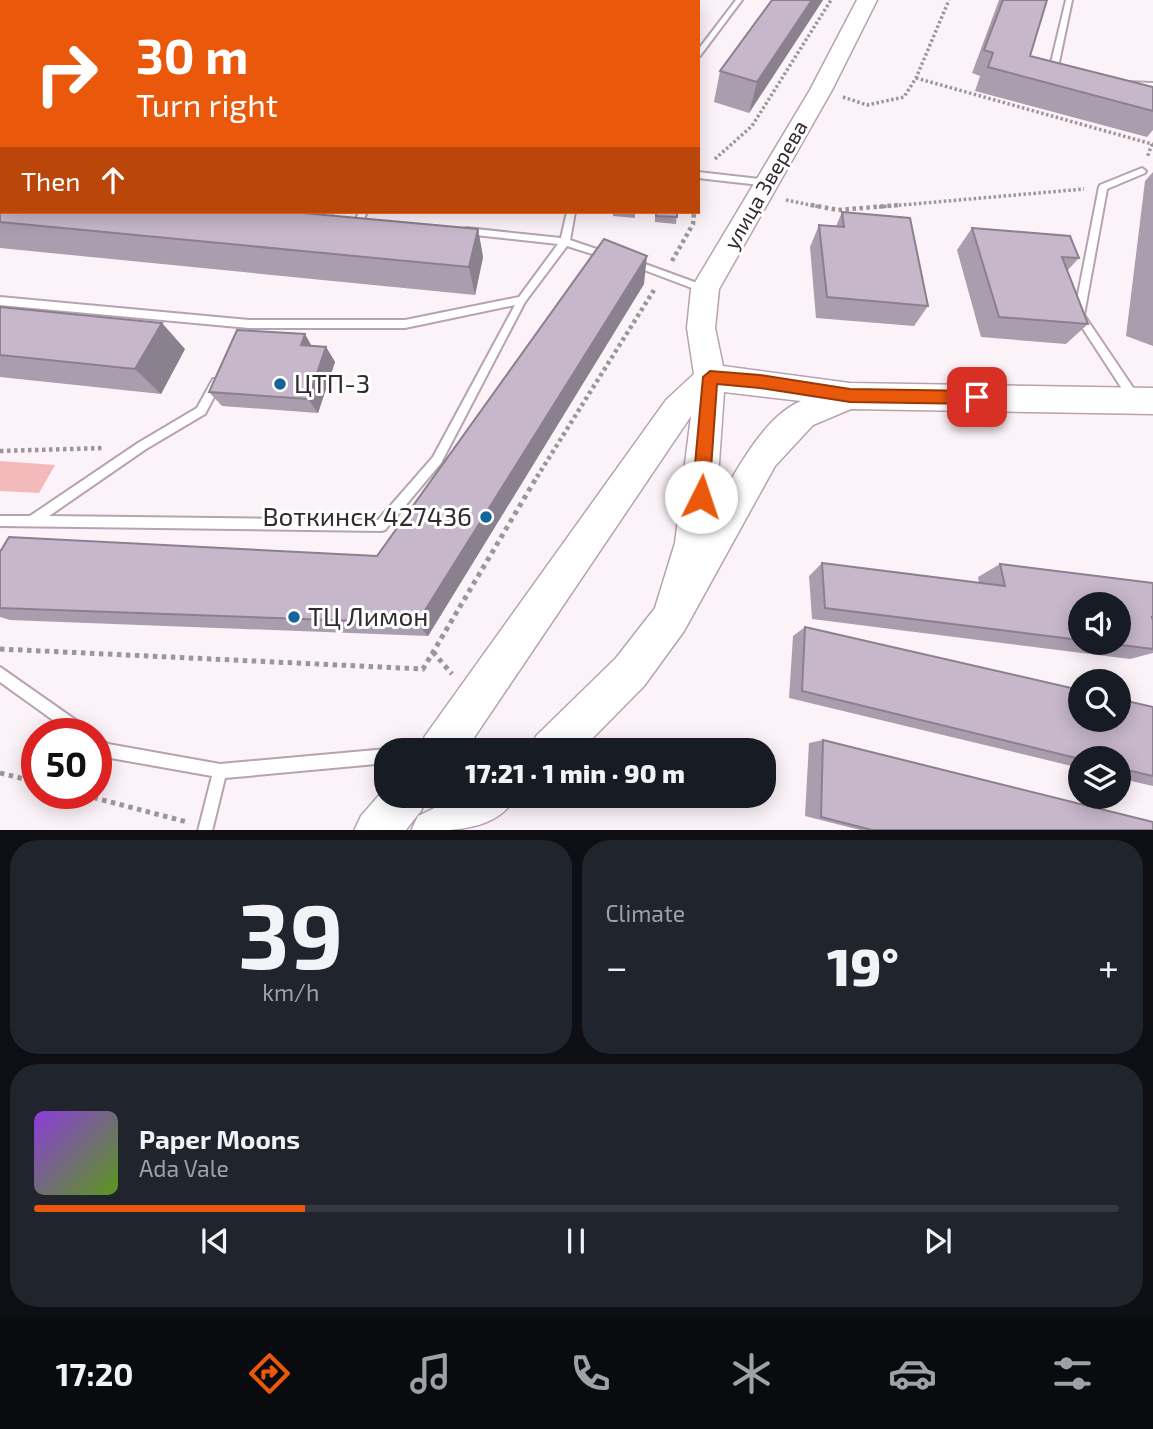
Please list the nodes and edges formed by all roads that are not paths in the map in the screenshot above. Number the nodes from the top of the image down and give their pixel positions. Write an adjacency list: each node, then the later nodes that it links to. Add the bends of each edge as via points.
1 (739, 0): 4 (lane)
2 (867, 0): 10 (main road, улица Зверева)
3 (1069, 0): 5 (lane, via 1054,67)
4 (700, 52)
5 (1062, 78)
6 (1114, 83): 7 (lane)
7 (1153, 85)
8 (1142, 171): 27 (lane, via 1103,187 1079,315)
9 (700, 175): 10 (lane)
10 (765, 188): 21 (main road, улица Зверева)
11 (316, 214): 14 (lane)
12 (571, 214): 18 (lane)
13 (362, 215): 15 (lane); 16 (lane)
14 (335, 216)
15 (347, 218)
16 (374, 220)
17 (456, 230): 18 (lane)
18 (565, 242): 19 (lane); 22 (lane)
19 (615, 258)
20 (627, 262): 21 (lane)
21 (705, 289): 25 (main road, улица Зверева, via 701,328)
22 (522, 300): 23 (lane, via 405,324 246,329); 28 (lane, via 437,460 381,526)
23 (0, 301)
24 (225, 367): 28 (lane, via 201,411)
25 (710, 377): 26 (main road); 30 (main road, улица Зверева, via 701,497); 33 (main road, via 677,409)
26 (850, 396): 27 (main road); 30 (main road, via 803,415 763,456)
27 (1144, 401)
28 (32, 521): 29 (lane)
29 (0, 522)
30 (670, 618): 34 (main road, via 630,672)
31 (0, 674): 32 (lane)
32 (61, 718)
33 (448, 738)
34 (564, 738)
35 (112, 751): 37 (lane)
36 (374, 756): 37 (lane)
37 (220, 772): 40 (lane)
38 (396, 808): 41 (main road)
39 (479, 808): 42 (main road)
40 (206, 829)
41 (377, 830)
42 (435, 830)

